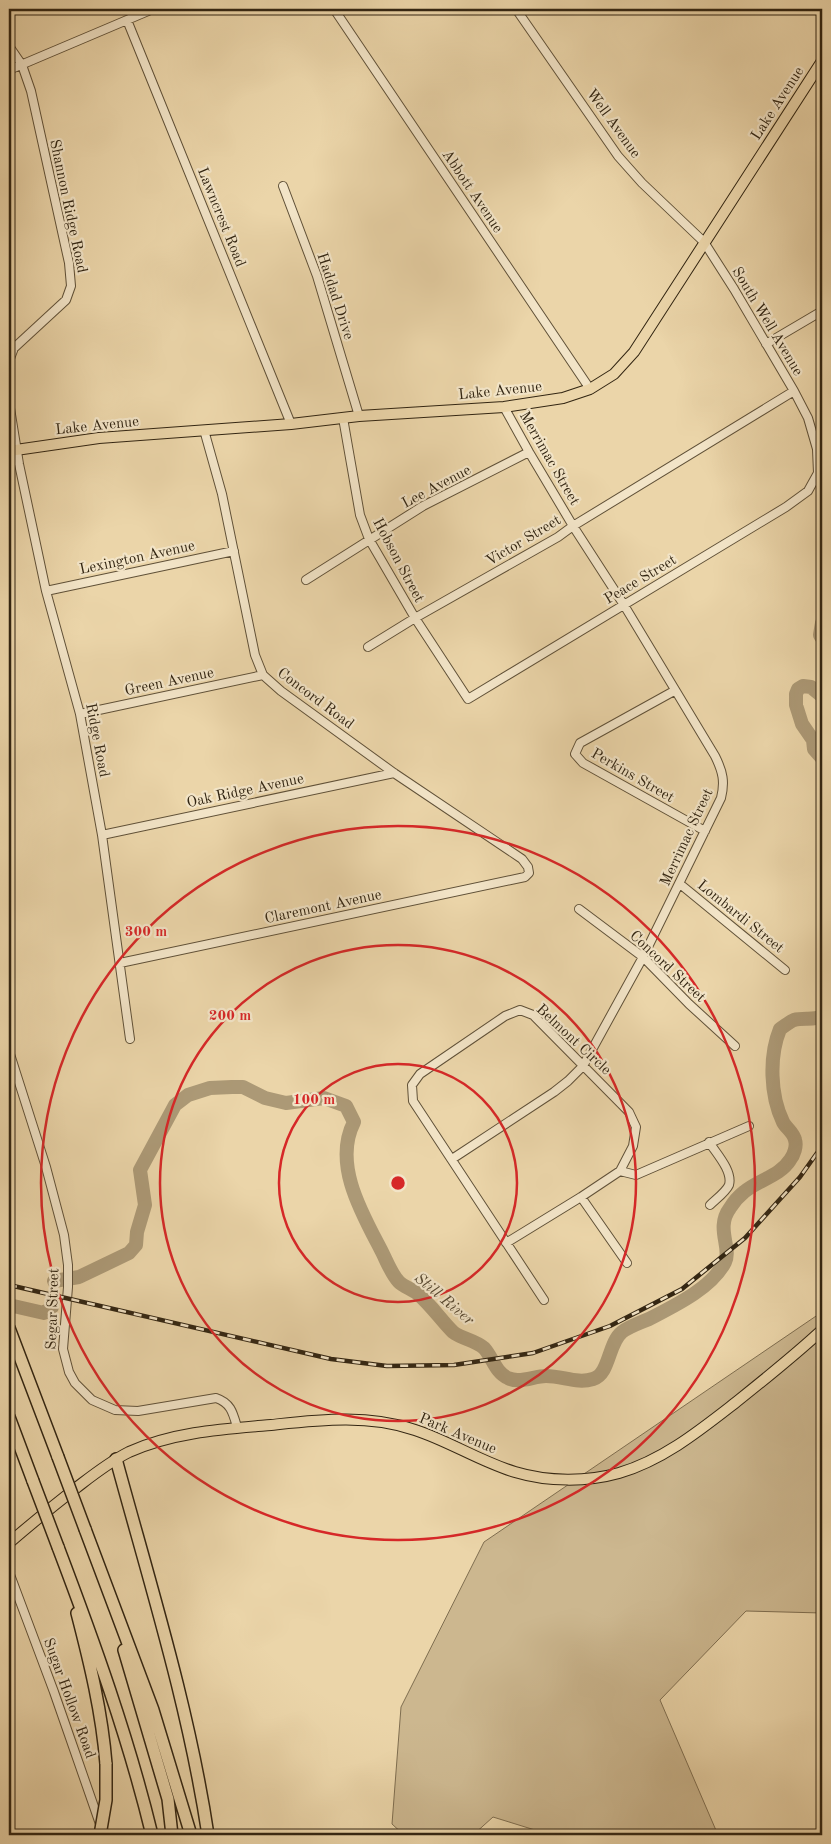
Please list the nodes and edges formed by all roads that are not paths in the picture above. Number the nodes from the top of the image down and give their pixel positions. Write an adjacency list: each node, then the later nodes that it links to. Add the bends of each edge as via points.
1 (153, 9): 4 (street)
2 (334, 9): 15 (street, Abbott Avenue)
3 (516, 9): 11 (street, Well Avenue, via 618,156)
4 (138, 11): 5 (street)
5 (127, 20): 8 (street); 21 (street, Lawncrest Road)
6 (9, 46): 8 (street, Shannon Ridge Road)
7 (822, 61): 11 (main road, Lake Avenue)
8 (22, 65): 9 (street); 14 (street, Shannon Ridge Road, via 31,91 67,253 71,286 66,300 14,348)
9 (9, 70)
10 (283, 186): 19 (street, Haddad Drive, via 317,276)
11 (704, 242): 13 (street, South Well Avenue); 15 (main road, Lake Avenue, via 634,352 614,374)
12 (822, 311): 13 (street)
13 (766, 344): 16 (street, South Well Avenue)
14 (9, 361)
15 (590, 389): 18 (main road, Lake Avenue, via 564,398)
16 (794, 391): 25 (street, South Well Avenue, via 808,418 817,449); 26 (street, Victor Street)
17 (9, 402): 23 (street)
18 (504, 406): 19 (main road, Lake Avenue); 24 (street, Merrimac Street)
19 (359, 416): 20 (main road, Lake Avenue)
20 (343, 418): 21 (main road, Lake Avenue); 27 (street, Hobson Street, via 360,515)
21 (290, 424): 22 (main road, Lake Avenue)
22 (204, 430): 23 (main road, Lake Avenue, via 99,438); 28 (street, Concord Road)
23 (13, 450): 30 (street, Ridge Road)
24 (528, 452): 26 (street, Merrimac Street); 27 (street, Lee Avenue, via 423,506)
25 (818, 473): 31 (street, Peace Street, via 808,491 786,507)
26 (573, 526): 31 (street, Merrimac Street); 32 (street, Victor Street)
27 (369, 539): 29 (street, Lee Avenue); 32 (street, Hobson Street)
28 (234, 551): 30 (street, Lexington Avenue); 34 (street, Concord Road, via 255,655)
29 (306, 580)
30 (46, 591): 37 (street, Ridge Road)
31 (624, 604): 35 (street, Merrimac Street); 36 (street, Peace Street)
32 (415, 618): 33 (street, Victor Street); 36 (street, Hobson Street)
33 (368, 647)
34 (263, 675): 37 (street, Green Avenue); 38 (street, Concord Road)
35 (674, 691): 39 (street, Merrimac Street, via 722,770 721,798); 39 (street, Perkins Street, via 580,743 575,754 583,763)
36 (468, 699)
37 (80, 714): 40 (street, Ridge Road)
38 (394, 773): 40 (street, Oak Ridge Avenue); 41 (street, Concord Road, via 522,859)
39 (705, 831): 42 (street, Merrimac Street)
40 (102, 835): 45 (street, Ridge Road)
41 (529, 873): 45 (street, Claremont Avenue, via 525,877)
42 (680, 884): 44 (street, Merrimac Street); 46 (street, Lombardi Street)
43 (579, 909): 44 (street, Concord Street)
44 (644, 958): 48 (street, Concord Street); 50 (street, Merrimac Street)
45 (120, 963): 47 (street, Ridge Road)
46 (785, 970)
47 (130, 1039)
48 (735, 1046)
49 (9, 1051): 63 (street, Segar Street, via 55,1198 65,1244 68,1286 62,1349 75,1383 83,1392 115,1410 138,1410 216,1398 229,1405)
50 (583, 1066): 53 (street, Merrimac Street, via 554,1092); 53 (street, Belmont Circle, via 533,1015 520,1010 504,1016 420,1074 412,1084 413,1101); 54 (street, Belmont Circle, via 629,1112 636,1127 634,1146)
51 (749, 1126): 52 (street)
52 (709, 1142): 54 (street, via 636,1176); 56 (street, via 730,1178 728,1186)
53 (452, 1159): 57 (street, Belmont Circle)
54 (620, 1171): 55 (street, Belmont Circle)
55 (581, 1197): 57 (street, Belmont Circle); 58 (street)
56 (710, 1205)
57 (506, 1242): 59 (street, Belmont Circle)
58 (627, 1263)
59 (544, 1300)
60 (9, 1328): 65 (highway, bridge)
61 (822, 1330): 63 (main road, Park Avenue, via 778,1369 685,1441 654,1459 599,1477 557,1479 521,1474 414,1430 376,1420)
62 (9, 1417): 67 (highway, bridge)
63 (237, 1427): 64 (main road, Park Avenue, via 162,1440)
64 (116, 1459): 66 (main road, Park Avenue); 73 (highway, via 192,1745)
65 (85, 1529): 71 (highway, via 154,1749 168,1799); 72 (highway, via 150,1701)
66 (9, 1543)
67 (58, 1547): 69 (highway, bridge, via 95,1686 102,1726 106,1764); 70 (highway, via 112,1692)
68 (9, 1572): 69 (street, Sugar Hollow Road)
69 (102, 1835)
70 (152, 1835)
71 (172, 1835)
72 (192, 1835)
73 (208, 1835)

